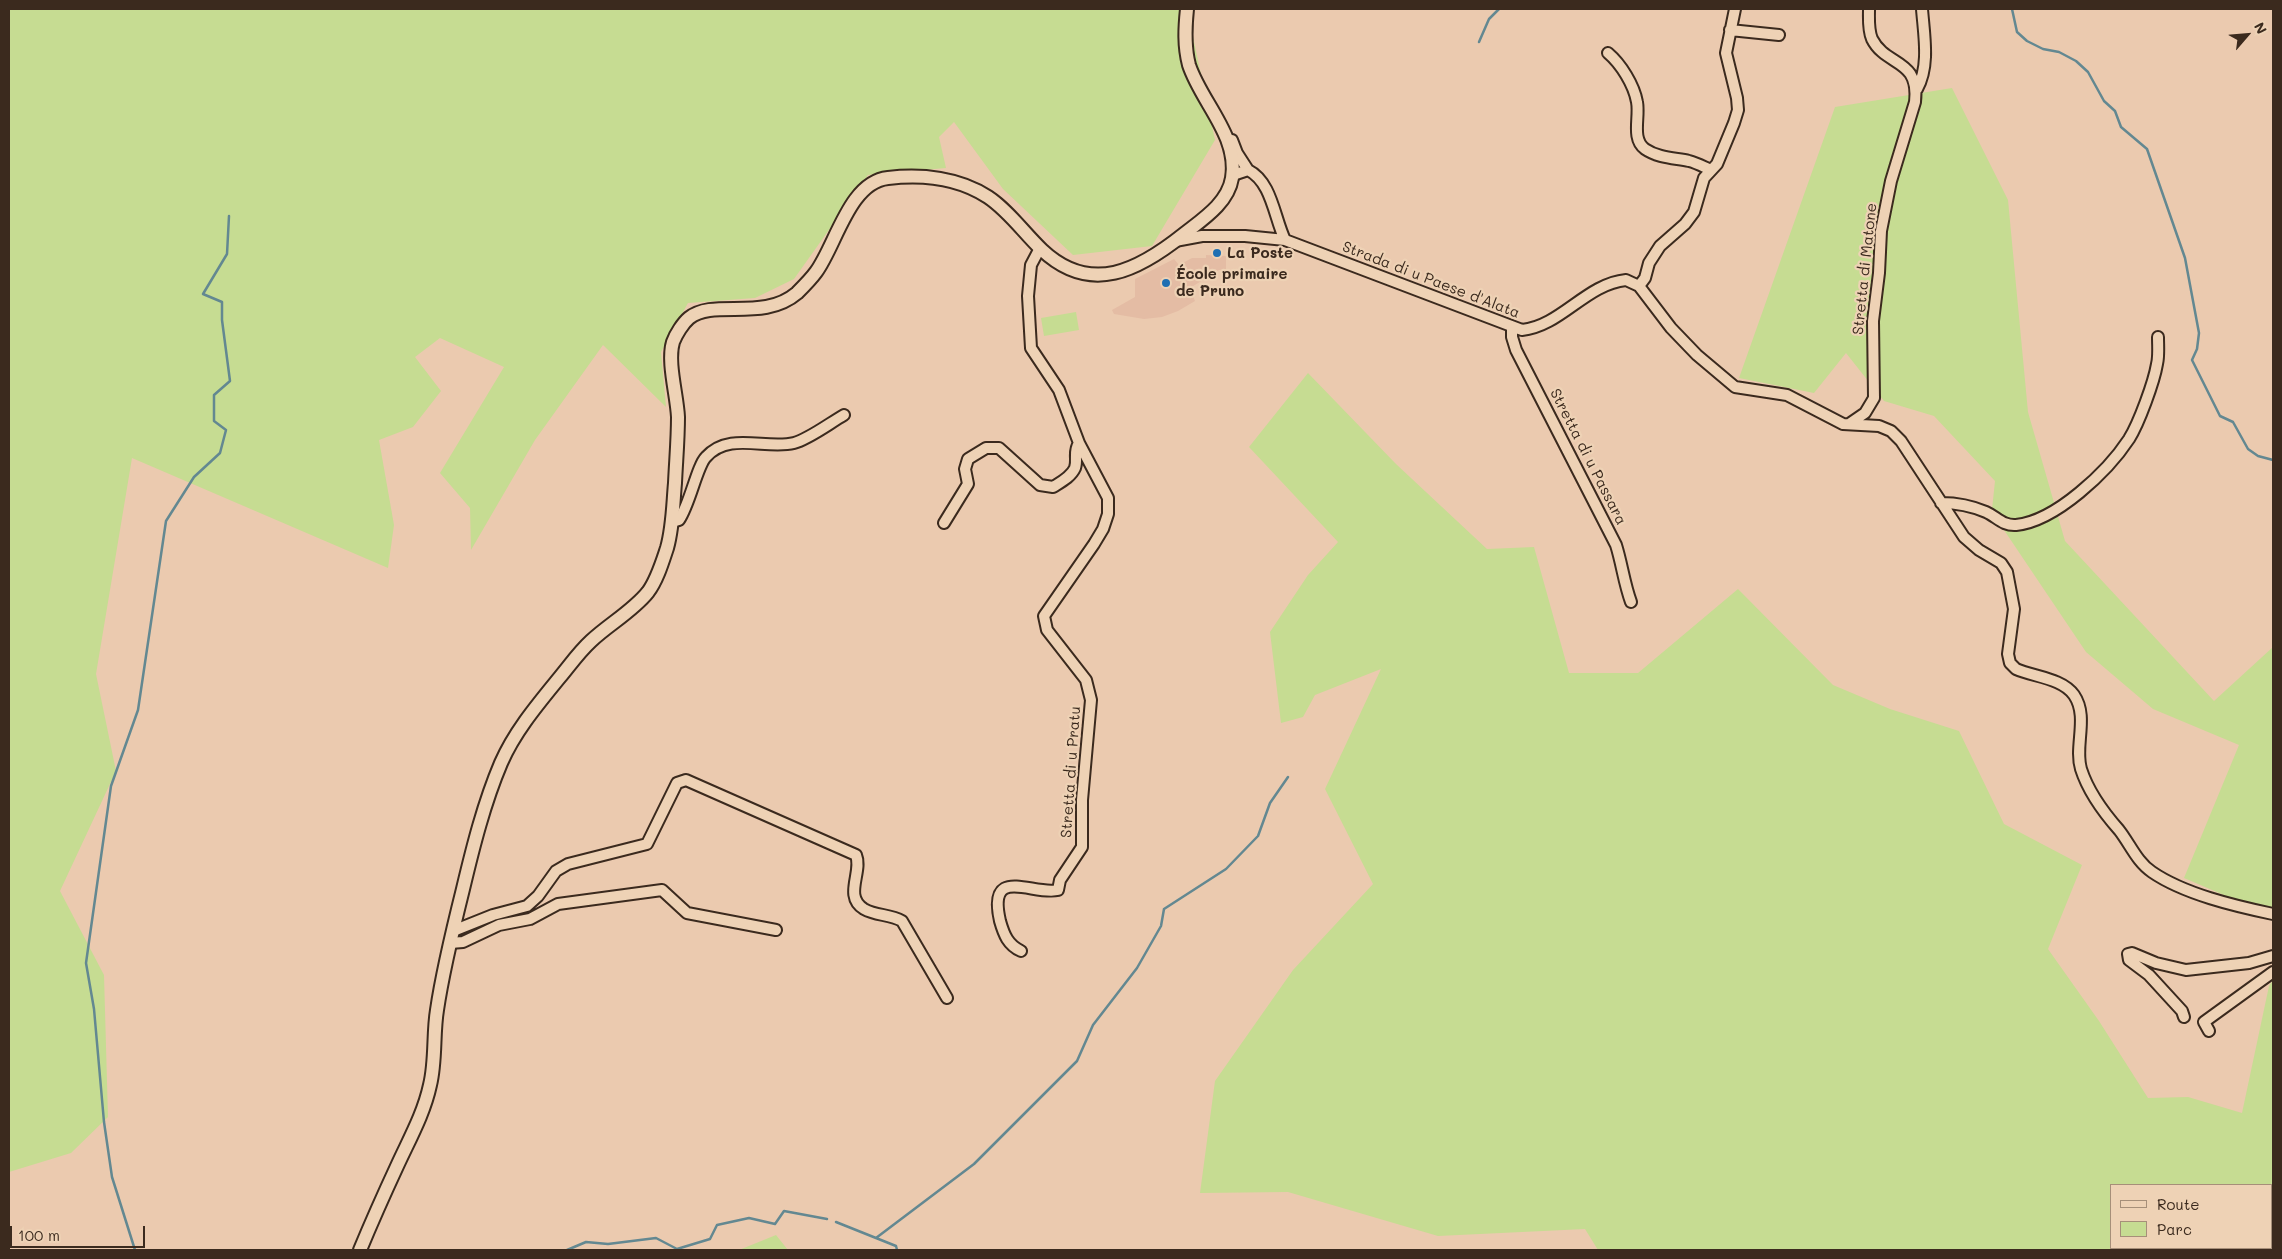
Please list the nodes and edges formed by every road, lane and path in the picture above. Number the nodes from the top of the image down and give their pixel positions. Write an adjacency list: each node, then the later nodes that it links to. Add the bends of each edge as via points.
1 (1187, 9): 9 (street, via 1184,38 1189,64)
2 (1736, 9): 5 (street)
3 (1869, 9): 8 (street, via 1873,40 1908,71)
4 (1922, 9): 8 (street, Stretta di Matone, via 1924,78)
5 (1730, 30): 6 (street); 11 (street, via 1726,53 1738,110 1717,164)
6 (1779, 35)
7 (1608, 53): 11 (street, via 1616,60 1634,92 1639,143 1646,150)
8 (1917, 90): 20 (street, Stretta di Matone, via 1891,181 1881,230 1873,322 1874,398 1865,413)
9 (1224, 134): 10 (street, via 1232,138); 12 (street, via 1233,162)
10 (1248, 170): 12 (street); 13 (street, via 1255,173 1268,192)
11 (1711, 170): 16 (street, via 1704,178 1694,212 1660,246)
12 (1233, 175): 14 (street, via 1224,199)
13 (1285, 240): 14 (street, Strada di u Paese d'Alata, via 1202,236); 17 (street, Strada di u Paese d'Alata)
14 (1174, 242): 15 (street, via 1134,266 1116,273 1096,275 1061,266)
15 (1040, 248): 21 (street, Stretta di u Pratu, via 1031,265 1028,296 1031,348 1059,390); 23 (street, via 990,198 970,187 936,177 884,178 864,189 852,204 818,270 794,296 763,308 720,309 690,317 672,344 678,414)
16 (1639, 286): 17 (street, Strada di u Paese d'Alata, via 1618,280 1531,329); 20 (street, via 1671,328 1728,383 1744,389 1787,395 1825,416)
17 (1512, 328): 25 (street, Stretta di u Passara, via 1516,350 1616,545)
18 (2158, 337): 22 (street, via 2158,363 2130,438 2099,475 2075,496 2028,523 2014,525 2004,524 1987,512 1972,507)
19 (844, 414): 23 (street, via 796,442 781,445 746,442 716,448 704,458 686,510 680,520)
20 (1849, 424): 22 (street, via 1879,426 1891,431 1922,469)
21 (1079, 443): 24 (street, via 1075,449 1076,467 1069,477 1053,487 1040,486 999,448 986,448 974,455 968,459 965,469 968,484 965,491); 29 (street, Stretta di u Pratu, via 1108,498 1108,514 1094,544 1044,616 1044,624 1086,680 1091,700 1082,800 1082,847 1060,880 1058,890 1049,892 1013,886 1000,895 998,904 1002,930 1012,947)
22 (1941, 503): 26 (street, via 1964,537 2001,563 2007,572 2014,609 2008,654 2010,663 2016,670 2067,687 2075,696 2080,710 2079,756 2086,783 2138,859 2151,872 2194,893)
23 (672, 522): 28 (street, via 668,545 648,592 588,644 518,733 502,762 476,836)
24 (944, 523)
25 (1631, 602)
26 (2273, 914)
27 (776, 930): 28 (street, via 687,913 662,890 558,904 530,919 499,925 463,942)
28 (452, 937): 32 (street, via 493,915 527,906 556,871 568,864 646,844 676,784 686,780 856,855 859,862 853,886 856,900 862,908 902,921); 35 (street, via 436,1013 431,1082 421,1114)
29 (1021, 951)
30 (2273, 956): 33 (street, via 2249,963 2186,970 2128,954 2129,960 2149,975)
31 (2273, 972): 34 (street, via 2204,1022)
32 (947, 998)
33 (2184, 1016)
34 (2209, 1031)
35 (360, 1250)

